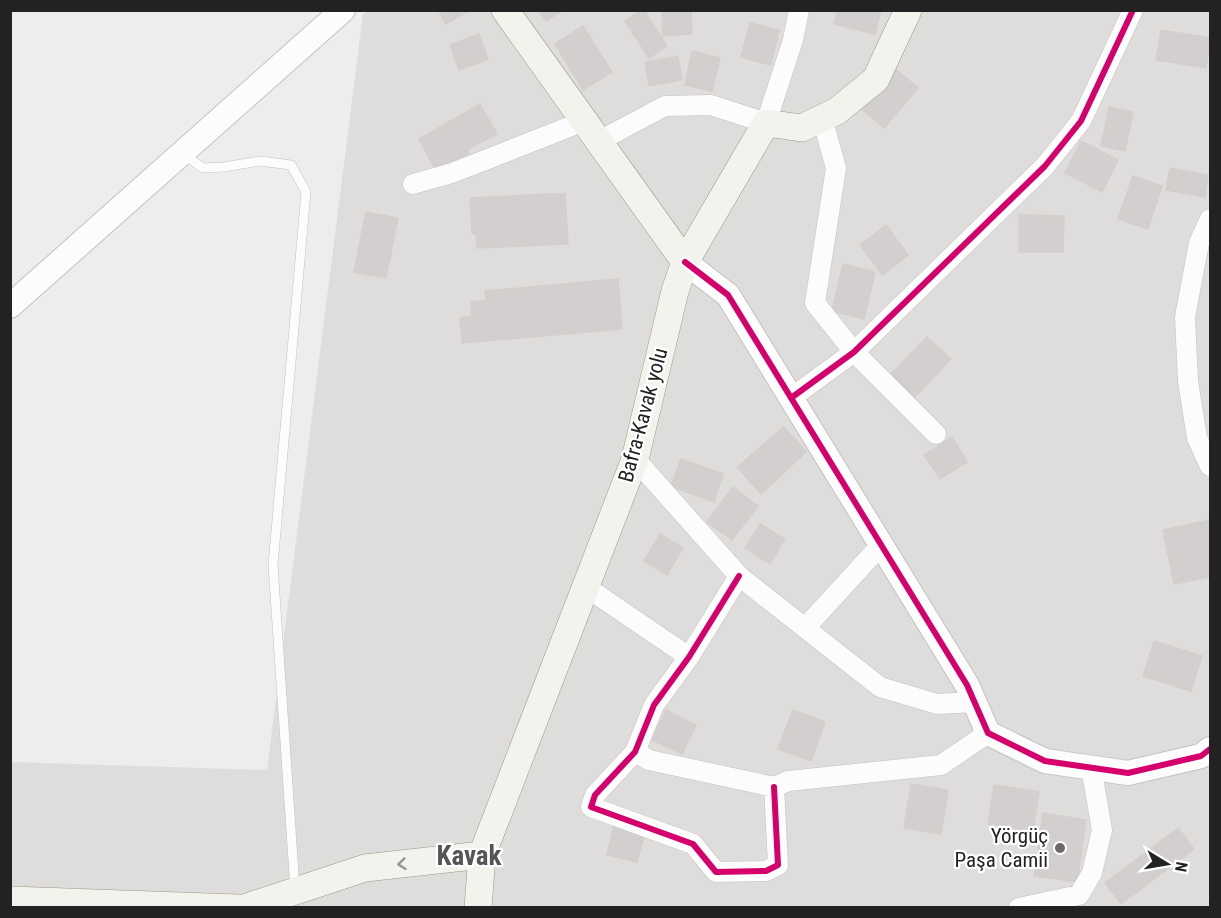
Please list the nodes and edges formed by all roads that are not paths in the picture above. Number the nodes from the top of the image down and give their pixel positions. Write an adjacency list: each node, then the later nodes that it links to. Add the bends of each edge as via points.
1 (343, 10): 9 (street)
2 (505, 10): 8 (main road)
3 (799, 10): 7 (street, via 794,40)
4 (908, 10): 6 (main road, via 876,79 837,111)
5 (1132, 10): 14 (street, via 1081,122 1045,166)
6 (822, 118): 7 (main road, via 802,128); 14 (street, via 836,168 815,303)
7 (766, 123): 8 (street, via 711,105 665,106); 12 (main road, Bafra-Kavak yolu)
8 (591, 131): 10 (street); 12 (main road)
9 (183, 154): 13 (street); 31 (lane, via 203,168 260,161 291,165 306,192 273,565)
10 (413, 184)
11 (1210, 219): 18 (street, via 1199,243 1185,317 1188,381 1197,438)
12 (685, 262): 15 (street, via 728,295); 17 (main road, Bafra-Kavak yolu)
13 (10, 306)
14 (854, 352): 15 (street); 16 (street)
15 (791, 398): 19 (street)
16 (936, 434)
17 (635, 459): 20 (street); 21 (main road, Bafra-Kavak yolu)
18 (1210, 466)
19 (881, 545): 22 (street); 24 (street)
20 (739, 576): 22 (street); 23 (street)
21 (586, 587): 23 (street); 30 (main road, Bafra-Kavak yolu)
22 (805, 628): 24 (street, via 880,687 937,704)
23 (689, 657): 27 (street, via 654,705)
24 (974, 702): 25 (street)
25 (988, 734): 28 (street, via 1045,761); 29 (street, via 941,765 788,781)
26 (1210, 748): 28 (street, via 1201,756 1128,772)
27 (635, 752): 29 (street, via 649,759); 29 (street, via 595,795 591,807 693,844 716,872 766,871 778,865)
28 (1091, 767): 37 (street, via 1102,830 1092,873 1079,895)
29 (774, 787)
30 (482, 855): 31 (main road, one-way to 31, via 365,868); 36 (main road, Bafra-Kavak yolu)
31 (295, 891): 35 (main road)
32 (10, 900): 33 (main road)
33 (82, 905): 34 (main road)
34 (238, 908)
35 (244, 908)
36 (478, 908)
37 (1020, 908)

